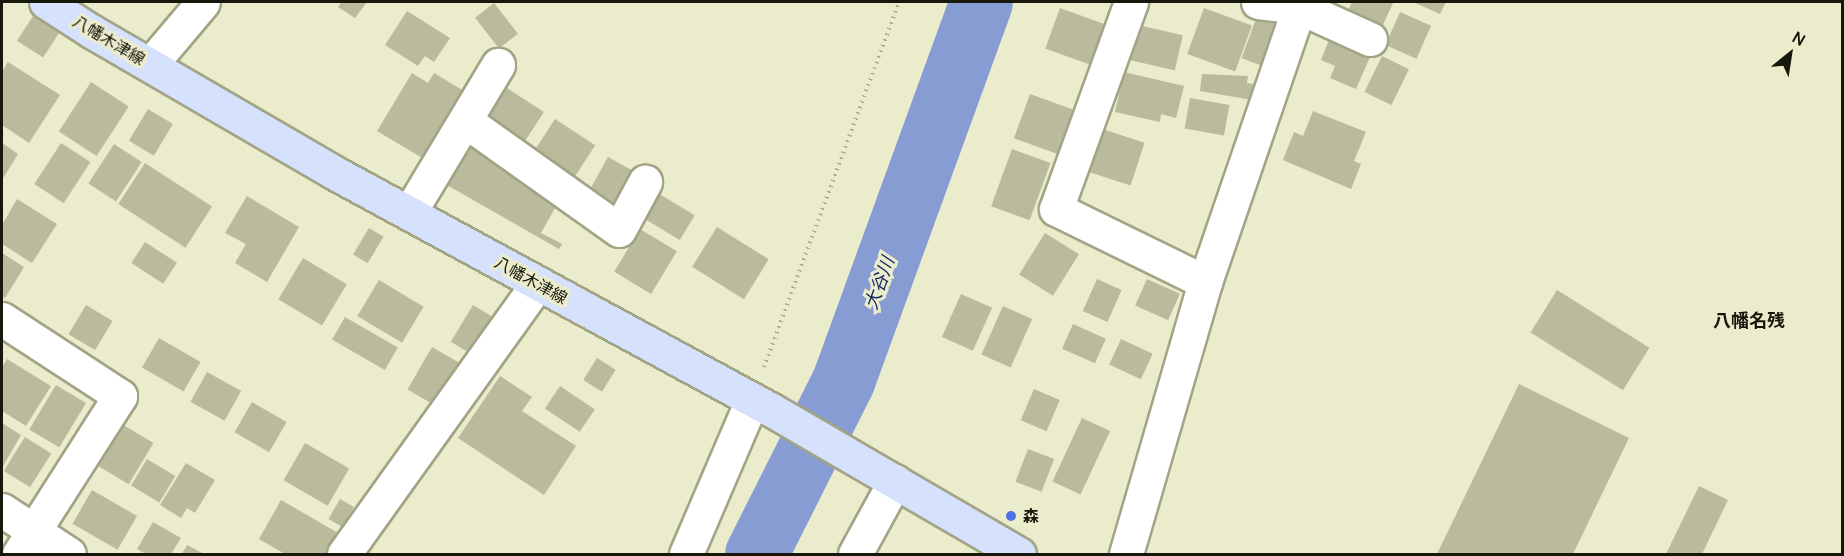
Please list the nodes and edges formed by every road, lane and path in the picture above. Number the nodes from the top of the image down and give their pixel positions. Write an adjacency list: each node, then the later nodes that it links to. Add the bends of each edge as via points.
1 (46, 2): 8 (main road, 八幡木津線)
2 (203, 2): 8 (street)
3 (899, 2): 16 (path)
4 (1131, 2): 13 (street, via 1056,209)
5 (1258, 2): 6 (street)
6 (1300, 4): 7 (street); 13 (street)
7 (1370, 39)
8 (150, 65): 12 (main road, 八幡木津線)
9 (498, 66): 10 (street)
10 (467, 122): 11 (street, via 619,230); 12 (street)
11 (645, 182)
12 (409, 213): 14 (main road, 八幡木津線)
13 (1206, 282): 25 (street)
14 (538, 283): 16 (main road, 八幡木津線); 21 (street)
15 (2, 319): 19 (street, via 120,396)
16 (761, 405): 17 (main road, 八幡木津線); 22 (street)
17 (885, 475): 23 (street); 24 (main road, 八幡木津線)
18 (2, 510): 19 (street)
19 (27, 543): 20 (street)
20 (69, 555)
21 (344, 555)
22 (686, 555)
23 (855, 555)
24 (1018, 555)
25 (1126, 555)

